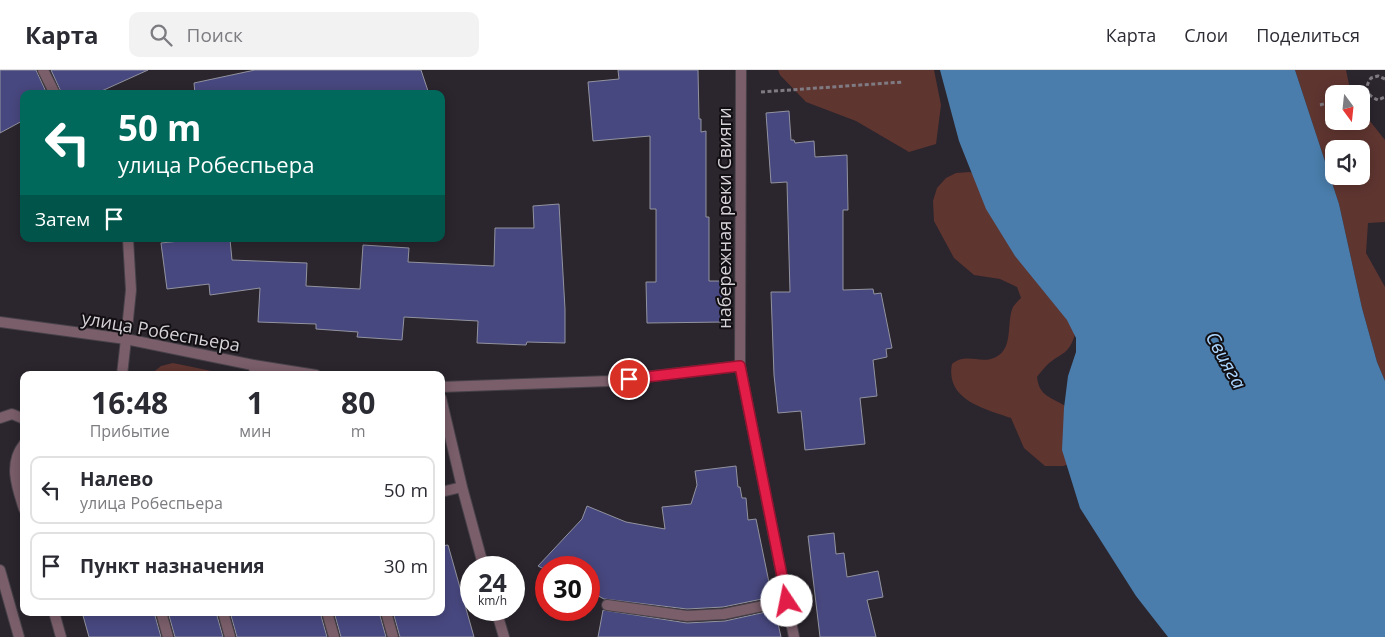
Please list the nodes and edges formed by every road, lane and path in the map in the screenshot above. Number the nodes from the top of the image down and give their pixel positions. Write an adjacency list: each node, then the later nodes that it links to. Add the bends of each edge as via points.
1 (43, 70): 6 (street)
2 (741, 70): 7 (street, набережная реки Свияги)
3 (1385, 79): 5 (path, via 1371,78)
4 (903, 82): 7 (path)
5 (1367, 85)
6 (53, 90)
7 (741, 93): 15 (street, набережная реки Свияги)
8 (1370, 96): 9 (path, via 1378,100)
9 (1385, 96)
10 (1325, 104): 11 (path)
11 (1320, 105)
12 (128, 242): 14 (street, via 131,290)
13 (0, 322): 14 (street, улица Робеспьера)
14 (126, 339): 16 (street, улица Робеспьера); 17 (street)
15 (740, 366): 18 (street, via 610,381); 28 (street, набережная реки Свияги)
16 (255, 370)
17 (122, 371)
18 (445, 386)
19 (445, 415): 23 (street)
20 (20, 417): 21 (street, via 12,414)
21 (0, 418)
22 (20, 452): 25 (street, via 15,462 15,478)
23 (462, 487): 24 (street); 26 (street)
24 (445, 491)
25 (20, 495)
26 (481, 556)
27 (0, 570): 36 (street)
28 (787, 601): 29 (street, via 724,614 686,616); 43 (street, набережная реки Свияги)
29 (607, 605)
30 (55, 616): 37 (street)
31 (162, 616): 38 (street)
32 (224, 616): 39 (street)
33 (328, 616): 40 (street)
34 (387, 616): 41 (street)
35 (499, 621): 42 (street)
36 (19, 637)
37 (61, 637)
38 (168, 637)
39 (230, 637)
40 (334, 637)
41 (393, 637)
42 (504, 637)
43 (794, 637)

